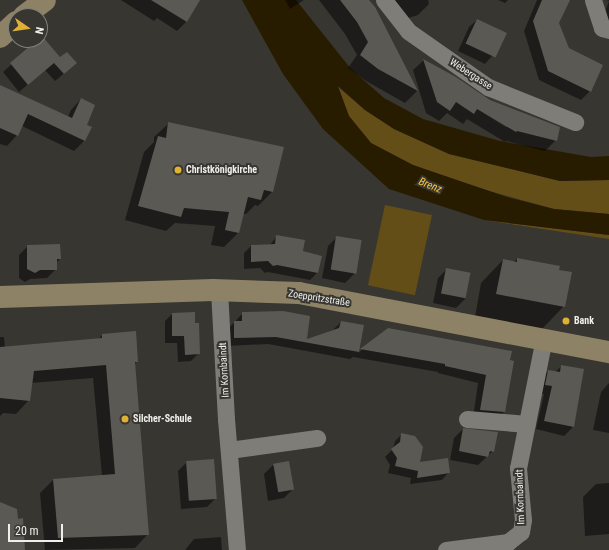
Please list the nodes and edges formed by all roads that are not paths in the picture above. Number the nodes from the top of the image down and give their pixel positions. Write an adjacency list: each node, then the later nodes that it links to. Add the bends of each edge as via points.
1 (45, 0): 4 (main road)
2 (384, 0): 6 (street, Webergasse, via 408,31 488,87)
3 (593, 0): 5 (street, via 602,28)
4 (34, 8)
5 (609, 30)
6 (575, 122)
7 (219, 290): 8 (main road, Zoeppritzstraße); 9 (main road, Zoeppritzstraße, via 299,293); 14 (street, Im Kornbaindt)
8 (0, 297)
9 (544, 338): 10 (main road, Zoeppritzstraße); 12 (street, Im Kornbaindt)
10 (609, 352)
11 (467, 419): 12 (street)
12 (527, 424): 16 (street, Im Kornbaindt, via 518,468 523,520 521,532 508,542)
13 (317, 438): 14 (street)
14 (229, 450): 15 (street, Im Kornbaindt)
15 (237, 550)
16 (446, 550)

